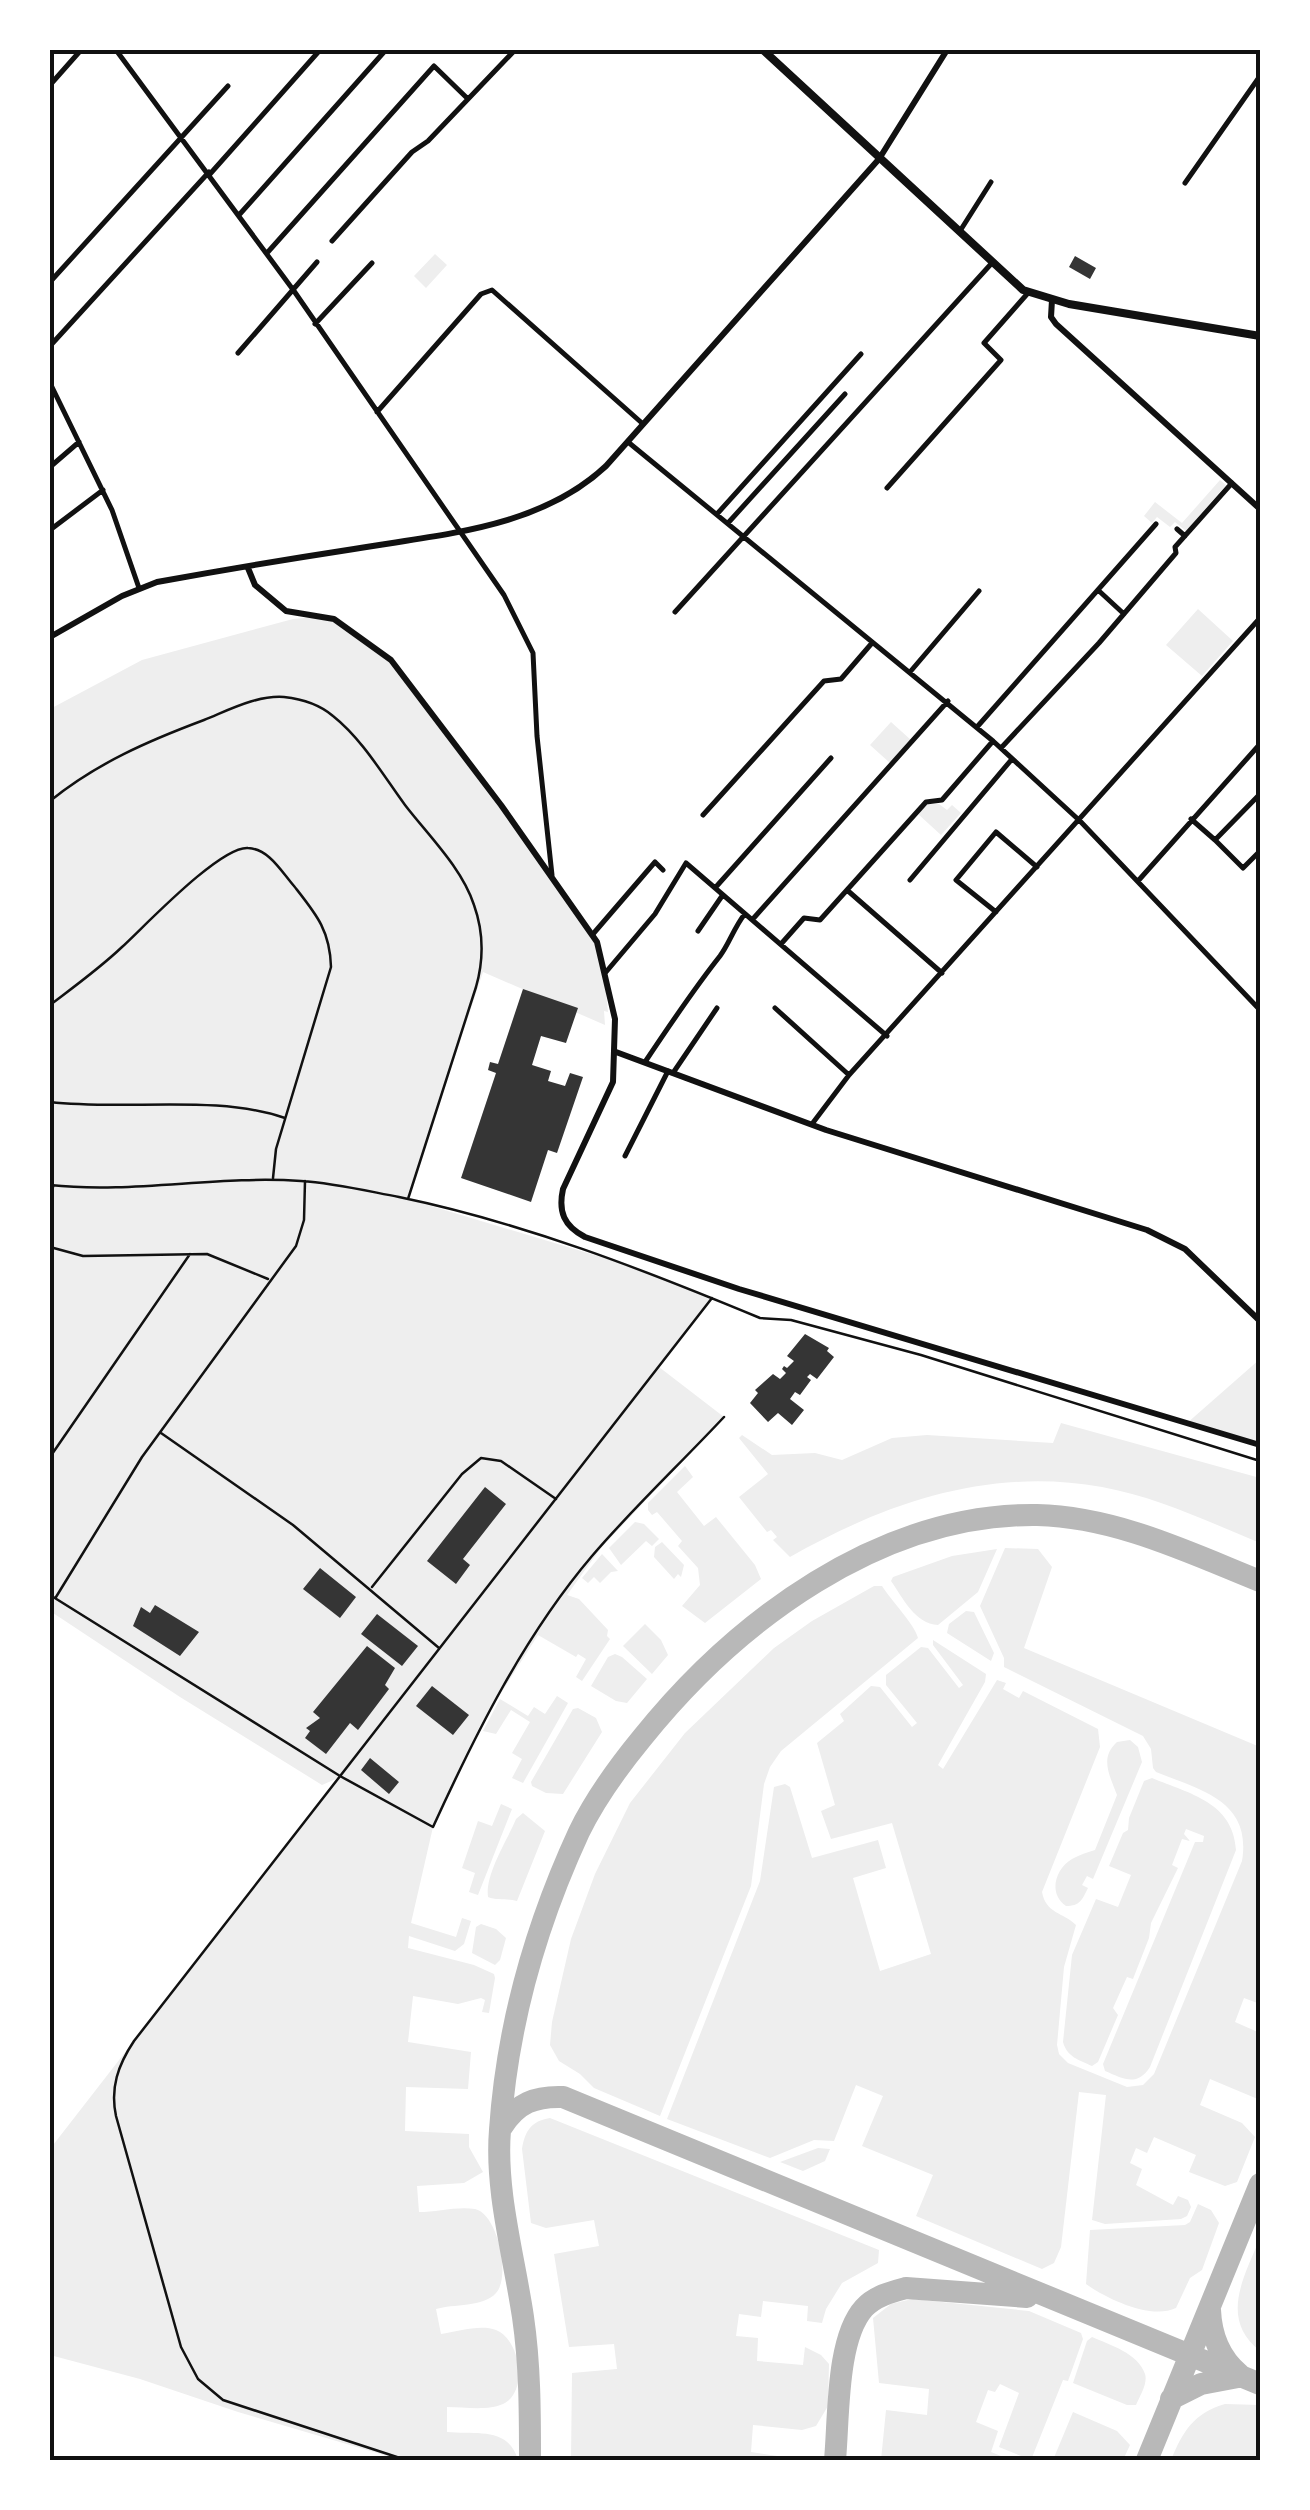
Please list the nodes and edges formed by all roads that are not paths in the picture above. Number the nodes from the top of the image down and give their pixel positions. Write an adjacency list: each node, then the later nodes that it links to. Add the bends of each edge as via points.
1 (81, 50): 9 (street)
2 (116, 50): 12 (street)
3 (320, 50): 14 (street)
4 (515, 50): 11 (street)
5 (763, 50): 13 (main road)
6 (947, 50): 13 (street)
7 (384, 52): 17 (street)
8 (1260, 76): 16 (street)
9 (50, 85)
10 (228, 86): 12 (street)
11 (468, 98): 19 (street); 20 (street, via 434,66)
12 (182, 137): 14 (street); 24 (street)
13 (879, 159): 18 (main road); 38 (street)
14 (209, 173): 17 (street); 30 (street)
15 (991, 182): 18 (street)
16 (1185, 182)
17 (239, 215): 20 (street)
18 (959, 233): 23 (main road)
19 (332, 241)
20 (266, 253): 25 (street)
21 (317, 262): 25 (street)
22 (372, 263): 28 (street)
23 (991, 264): 26 (main road); 53 (street)
24 (50, 282)
25 (294, 291): 28 (street); 31 (street)
26 (1028, 293): 27 (main road); 43 (street, via 984,343 1001,360)
27 (1052, 300): 29 (main road); 42 (street, via 1056,324)
28 (315, 324): 36 (street)
29 (1260, 336)
30 (50, 346)
31 (238, 353)
32 (862, 354): 35 (street)
33 (50, 383): 39 (street)
34 (845, 394): 37 (street)
35 (814, 406): 37 (street); 46 (street)
36 (377, 412): 38 (street, via 481,294 492,290); 51 (street)
37 (824, 416): 47 (street)
38 (643, 424): 40 (street)
39 (79, 442): 41 (street); 44 (street)
40 (628, 442): 46 (street); 51 (street, via 592,479 555,502)
41 (50, 467)
42 (1232, 483): 45 (street); 52 (street)
43 (887, 488)
44 (103, 490): 50 (street); 55 (street)
45 (1260, 509)
46 (717, 514): 47 (street)
47 (728, 523): 53 (street)
48 (1156, 524): 56 (street)
49 (1177, 529): 52 (street)
50 (50, 530)
51 (463, 532): 54 (street); 80 (street, via 534,653)
52 (1185, 536): 59 (street)
53 (745, 537): 58 (street); 62 (street)
54 (248, 568): 55 (street); 80 (street, via 255,585 286,611 334,619 391,660)
55 (139, 588): 61 (street)
56 (1098, 590): 59 (street); 65 (street)
57 (979, 592): 63 (street)
58 (675, 612)
59 (1124, 614): 68 (street)
60 (1260, 618): 75 (street)
61 (50, 637)
62 (872, 643): 63 (street); 73 (street, via 840,679 824,681)
63 (910, 672): 64 (street)
64 (948, 701): 65 (street); 88 (street)
65 (978, 727): 66 (street)
66 (993, 741): 68 (street); 84 (street, via 942,800 926,802)
67 (1260, 744): 74 (street)
68 (1000, 748): 70 (street)
69 (831, 758): 83 (street)
70 (1012, 759): 75 (street); 81 (street)
71 (1260, 794): 76 (street)
72 (50, 801): 111 (lane, via 143,742 264,698 317,704 353,736 451,864 474,901 482,934 483,964)
73 (703, 815)
74 (1191, 818): 76 (street); 82 (street)
75 (1080, 821): 78 (street); 82 (street)
76 (1215, 840): 77 (street, via 1244,868)
77 (1260, 851)
78 (1036, 866): 86 (street); 86 (street, via 996,832 956,880)
79 (663, 870): 90 (street, via 655,862)
80 (552, 875): 90 (street)
81 (910, 880)
82 (1138, 881): 97 (street)
83 (715, 888): 85 (street); 92 (street, via 686,862 655,914)
84 (846, 890): 91 (street, via 820,920 804,918); 93 (street)
85 (723, 894): 87 (street); 89 (street)
86 (996, 912): 93 (street)
87 (744, 914): 88 (street); 100 (street)
88 (752, 920): 91 (street)
89 (698, 930)
90 (592, 934): 92 (street)
91 (781, 944): 98 (street)
92 (606, 972): 99 (street)
93 (942, 973): 98 (street)
94 (50, 1004): 104 (lane, via 232,850 270,856 318,917 330,944 325,992)
95 (717, 1008): 101 (street)
96 (775, 1008): 102 (street)
97 (1260, 1010)
98 (886, 1036): 102 (street)
99 (616, 1052): 100 (street); 119 (street, via 609,1094 563,1189 562,1217 578,1234)
100 (645, 1062): 101 (street)
101 (671, 1072): 105 (street); 106 (street)
102 (850, 1075): 105 (street)
103 (50, 1102): 104 (lane, via 240,1106)
104 (285, 1118): 107 (lane)
105 (812, 1124): 116 (street, via 1147,1230 1185,1249)
106 (625, 1156)
107 (272, 1179): 108 (lane); 109 (lane)
108 (305, 1181): 111 (lane); 114 (lane, via 296,1246)
109 (52, 1185): 110 (lane)
110 (50, 1197)
111 (408, 1199): 115 (lane, via 533,1230)
112 (50, 1246): 113 (lane, via 83,1256)
113 (190, 1254): 114 (lane, via 236,1263); 120 (lane)
114 (270, 1280): 118 (lane)
115 (712, 1298): 121 (lane, via 760,1318 791,1320 1010,1381); 122 (lane)
116 (1260, 1321)
117 (724, 1417): 126 (lane, via 570,1584 482,1718 433,1827)
118 (160, 1432): 123 (lane); 124 (lane)
119 (1260, 1446)
120 (50, 1456)
121 (1260, 1461)
122 (557, 1500): 123 (lane, via 500,1461 476,1460); 125 (lane)
123 (371, 1588): 125 (lane)
124 (52, 1596): 126 (lane)
125 (439, 1648): 126 (lane)
126 (340, 1776): 127 (lane, via 124,2055 112,2097 182,2347 198,2380 240,2408)
127 (406, 2460)

